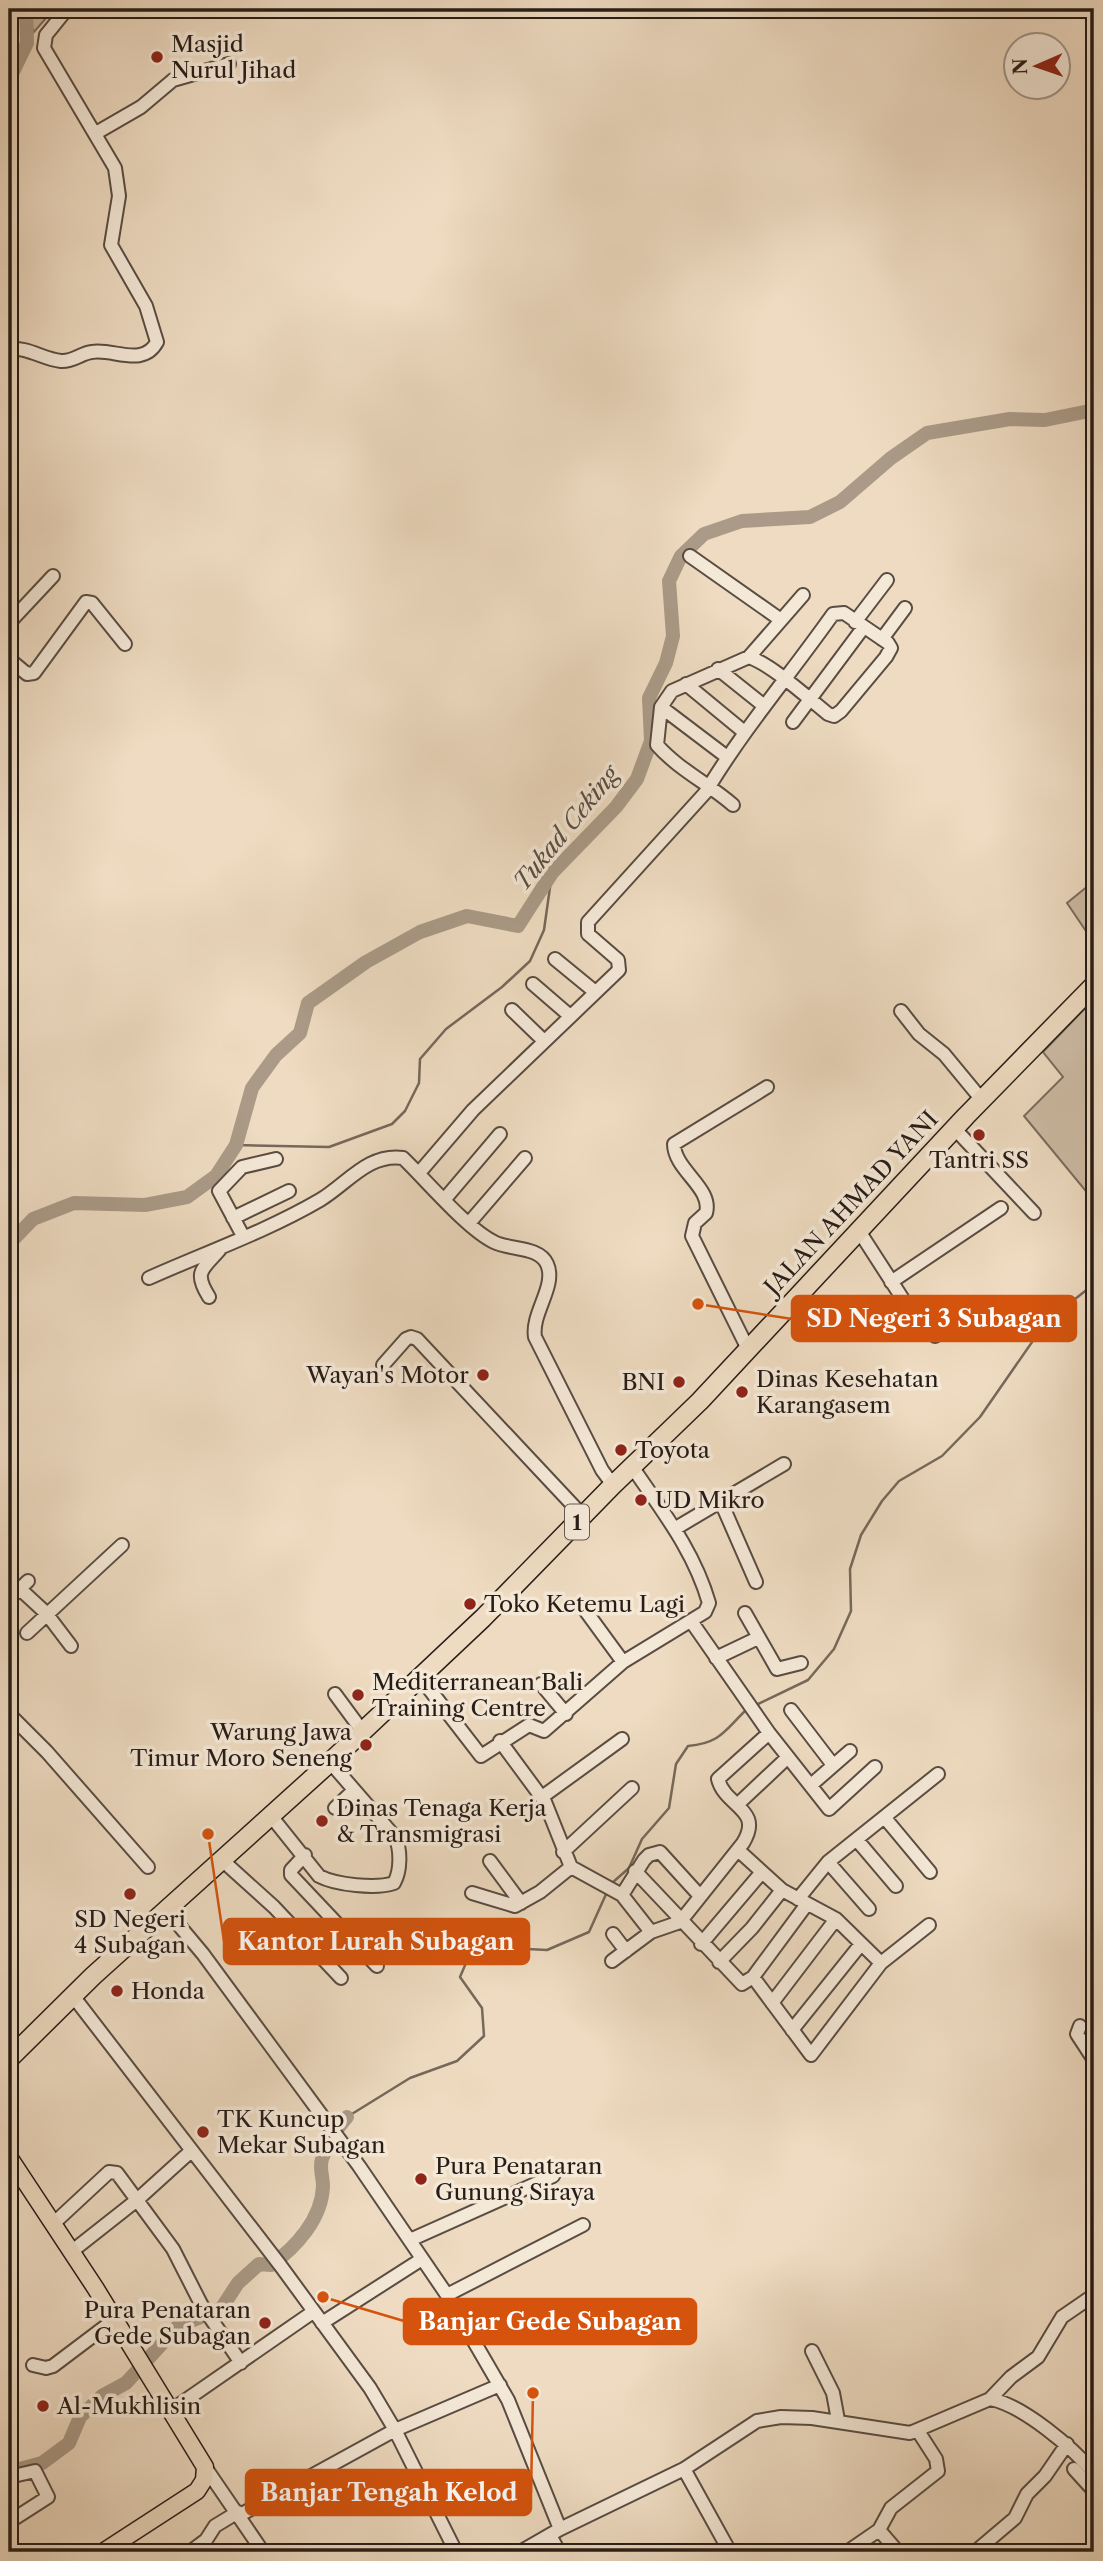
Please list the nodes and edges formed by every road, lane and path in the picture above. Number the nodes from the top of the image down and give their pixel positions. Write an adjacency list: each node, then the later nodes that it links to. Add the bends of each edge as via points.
1 (67, 9): 3 (street, via 46,35 44,48)
2 (229, 64): 3 (street, via 173,80 141,107)
3 (96, 133): 4 (street, via 118,181 113,251 139,290 157,342 142,355 94,351 63,361 26,349)
4 (9, 349)
5 (690, 556): 10 (street)
6 (53, 576): 11 (street)
7 (887, 580): 12 (street)
8 (803, 595): 10 (street)
9 (905, 608): 13 (street)
10 (781, 620): 15 (street)
11 (9, 623)
12 (859, 625): 13 (street); 18 (street, via 841,612 833,614); 20 (street)
13 (882, 639): 20 (street, via 890,645 889,653 839,714 831,715)
14 (125, 645): 16 (street, via 92,603 86,602 34,673 27,674)
15 (749, 657): 17 (street); 18 (street)
16 (9, 659)
17 (718, 669): 19 (street); 21 (street)
18 (783, 680): 20 (street); 21 (street)
19 (686, 684): 22 (street, via 672,691); 24 (street)
20 (809, 700): 23 (street)
21 (763, 705): 24 (street)
22 (661, 707): 25 (street); 26 (street, via 657,745)
23 (793, 722)
24 (743, 731): 25 (street)
25 (727, 757): 26 (street)
26 (710, 785): 27 (street); 31 (street, via 588,922 588,934 620,965)
27 (733, 805)
28 (555, 959): 31 (street)
29 (533, 984): 34 (street)
30 (1094, 985): 37 (highway, JALAN AHMAD YANI / 1)
31 (594, 991): 34 (street)
32 (512, 1010): 35 (street)
33 (901, 1011): 37 (street)
34 (569, 1015): 35 (street)
35 (544, 1041): 42 (street, via 473,1110)
36 (767, 1087): 56 (street, via 674,1144 679,1162 707,1201 706,1213 695,1223 692,1236)
37 (982, 1100): 38 (highway, JALAN AHMAD YANI / 1)
38 (954, 1128): 46 (street); 49 (highway, JALAN AHMAD YANI / 1)
39 (500, 1134): 44 (street)
40 (525, 1158): 48 (street)
41 (276, 1159): 47 (street, via 242,1167 219,1191)
42 (419, 1173): 44 (street); 50 (street, via 403,1158 380,1160 320,1200)
43 (289, 1191): 47 (street)
44 (444, 1200): 48 (street)
45 (1001, 1208): 53 (street)
46 (1034, 1213)
47 (233, 1218): 50 (street)
48 (470, 1222): 60 (street, via 492,1241 536,1253 547,1263 549,1279 535,1320 536,1337 601,1470)
49 (859, 1231): 53 (street); 56 (highway, JALAN AHMAD YANI / 1)
50 (243, 1236): 51 (street)
51 (225, 1244): 52 (street); 54 (street, via 200,1274)
52 (149, 1278)
53 (891, 1282): 55 (street)
54 (209, 1297)
55 (935, 1336)
56 (748, 1349): 59 (highway, JALAN AHMAD YANI / 1)
57 (383, 1364): 62 (street, via 406,1339 417,1339)
58 (784, 1464): 61 (street)
59 (633, 1468): 60 (highway, JALAN AHMAD YANI / 1); 63 (street)
60 (613, 1485): 62 (highway, JALAN AHMAD YANI / 1)
61 (721, 1502): 63 (street); 65 (street)
62 (583, 1516): 77 (highway, JALAN AHMAD YANI / 1)
63 (676, 1528): 70 (street, via 709,1603 705,1612)
64 (122, 1545): 68 (street)
65 (756, 1582)
66 (9, 1599): 68 (street, via 24,1585)
67 (585, 1610): 75 (street)
68 (46, 1613): 71 (street); 73 (street)
69 (745, 1613): 72 (street)
70 (691, 1621): 74 (street); 75 (street)
71 (27, 1633)
72 (758, 1638): 74 (street); 76 (street, via 779,1670)
73 (72, 1646)
74 (716, 1658): 84 (street)
75 (623, 1662): 82 (street)
76 (801, 1663)
77 (420, 1676): 83 (highway, JALAN AHMAD YANI / 1); 86 (street, via 481,1756)
78 (541, 1684): 82 (street)
79 (335, 1694): 83 (street)
80 (792, 1710): 90 (street)
81 (9, 1714): 108 (street)
82 (566, 1714): 86 (street, via 544,1731 529,1725)
83 (363, 1732): 89 (highway, JALAN AHMAD YANI / 1)
84 (769, 1733): 88 (street); 97 (street, via 718,1779)
85 (622, 1739): 96 (street)
86 (500, 1741): 96 (street)
87 (850, 1751): 90 (street)
88 (788, 1757): 93 (street); 97 (street)
89 (330, 1762): 95 (street); 99 (highway, JALAN AHMAD YANI / 1)
90 (834, 1765): 93 (street)
91 (875, 1767): 93 (street, via 830,1809)
92 (938, 1774): 100 (street)
93 (811, 1785)
94 (632, 1788): 103 (street)
95 (353, 1791): 98 (street); 104 (street, via 395,1837 399,1849 396,1881 376,1885 324,1879)
96 (542, 1797): 103 (street)
97 (737, 1805): 102 (street, via 750,1824)
98 (335, 1808)
99 (271, 1816): 104 (street); 105 (highway, JALAN AHMAD YANI / 1)
100 (885, 1818): 101 (street); 112 (street)
101 (857, 1840): 107 (street); 113 (street)
102 (738, 1850): 111 (street); 117 (street)
103 (563, 1852): 109 (street)
104 (305, 1855): 133 (street, via 291,1875)
105 (222, 1860): 121 (highway, JALAN AHMAD YANI / 1); 135 (street)
106 (490, 1861): 119 (street)
107 (828, 1862): 118 (street); 120 (street)
108 (148, 1867)
109 (570, 1867): 116 (street); 119 (street)
110 (635, 1871): 116 (street); 117 (street, via 649,1855 660,1852); 123 (street)
111 (762, 1871): 114 (street); 127 (street)
112 (930, 1872)
113 (896, 1886)
114 (782, 1890): 118 (street); 131 (street)
115 (472, 1893): 119 (street, via 508,1906)
116 (620, 1894): 125 (street)
117 (700, 1896): 123 (street)
118 (802, 1901): 122 (street); 134 (street)
119 (521, 1903)
120 (869, 1909)
121 (167, 1911): 136 (highway, JALAN AHMAD YANI / 1); 150 (street)
122 (836, 1919): 128 (street); 137 (street)
123 (680, 1922): 125 (street); 127 (street)
124 (929, 1926): 132 (street)
125 (651, 1932): 129 (street)
126 (613, 1934): 129 (street)
127 (701, 1944): 131 (street)
128 (861, 1944): 132 (street); 139 (street)
129 (626, 1951): 130 (street)
130 (612, 1961)
131 (719, 1962): 134 (street, via 741,1984)
132 (881, 1963): 139 (street, via 811,2055)
133 (377, 1966)
134 (753, 1977): 137 (street)
135 (341, 1978)
136 (73, 1996): 140 (highway, JALAN AHMAD YANI / 1); 144 (street)
137 (772, 2003): 139 (street)
138 (1080, 2026): 143 (street, via 1077,2034)
139 (792, 2030)
140 (34, 2032): 141 (highway, JALAN AHMAD YANI / 1); 142 (highway, JALAN AHMAD YANI / 1)
141 (9, 2045)
142 (9, 2059)
143 (1094, 2060)
144 (190, 2152): 147 (street); 155 (street)
145 (9, 2157): 148 (main road)
146 (553, 2176): 150 (street)
147 (137, 2200): 148 (street, via 117,2173 108,2172); 151 (street); 158 (street, via 173,2249 201,2304)
148 (53, 2224): 151 (main road)
149 (583, 2225): 153 (street)
150 (410, 2240): 152 (street)
151 (71, 2252): 156 (main road)
152 (422, 2259): 153 (street); 155 (street)
153 (447, 2295): 160 (street)
154 (1094, 2295): 161 (street, via 1062,2317 1038,2357)
155 (318, 2318): 158 (street); 164 (street)
156 (114, 2320): 159 (street, via 53,2366); 162 (main road)
157 (811, 2351): 163 (street, via 833,2393)
158 (241, 2363): 162 (street)
159 (33, 2364)
160 (500, 2385): 164 (street); 176 (street)
161 (990, 2399): 165 (street); 166 (street)
162 (170, 2411): 167 (main road)
163 (838, 2420): 165 (street); 168 (street, via 781,2417 757,2421)
164 (395, 2430): 173 (street); 180 (street)
165 (918, 2431): 175 (street, via 936,2459 938,2471 891,2508)
166 (1067, 2444): 170 (street); 186 (street, via 1027,2494 1020,2512)
167 (205, 2467): 173 (street); 177 (main road, via 197,2491)
168 (684, 2469): 176 (street); 183 (street)
169 (1074, 2469): 172 (street)
170 (1094, 2473)
171 (9, 2477): 174 (street, via 35,2472 48,2497)
172 (1094, 2491)
173 (239, 2513): 178 (street, via 215,2526); 179 (street)
174 (9, 2522)
175 (878, 2530): 184 (street); 185 (street)
176 (555, 2532): 181 (street); 182 (street)
177 (103, 2552)
178 (190, 2552)
179 (263, 2552)
180 (456, 2552)
181 (520, 2552)
182 (559, 2552)
183 (730, 2552)
184 (847, 2552)
185 (898, 2552)
186 (975, 2552)

